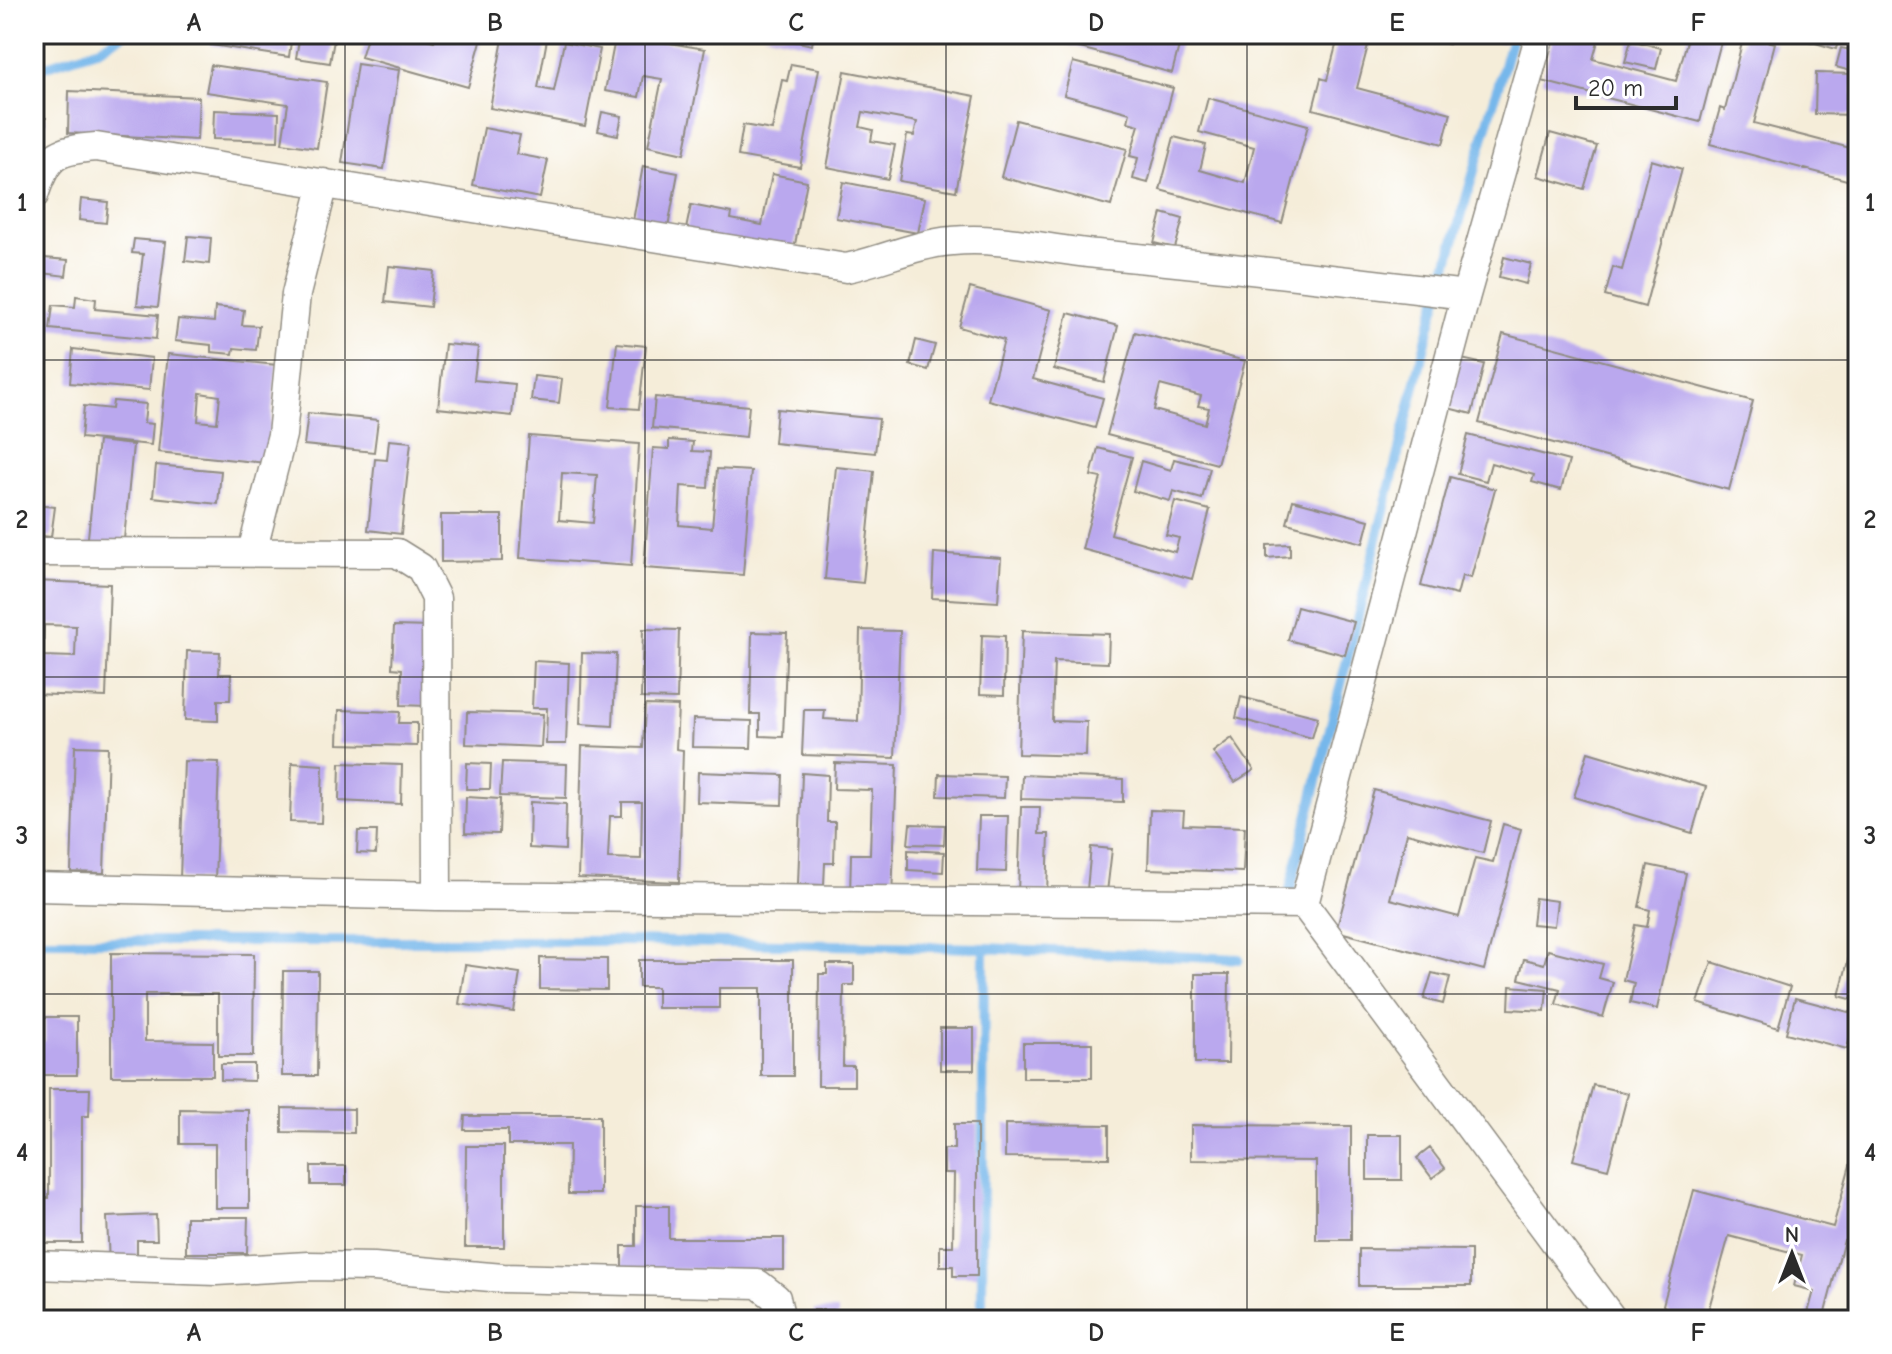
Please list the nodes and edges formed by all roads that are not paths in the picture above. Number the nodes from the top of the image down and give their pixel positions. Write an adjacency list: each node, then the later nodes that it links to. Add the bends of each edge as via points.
1 (1540, 34): 4 (street)
2 (324, 183): 3 (street, via 96,147 67,149 44,166); 4 (street, via 846,268 950,241 985,240); 6 (street, via 296,294 282,435)
3 (34, 195)
4 (1466, 295): 9 (street)
5 (34, 552): 6 (street)
6 (252, 552): 8 (street, via 397,553 421,568 436,598)
7 (34, 887): 8 (street)
8 (437, 896): 9 (street)
9 (1304, 904): 12 (street)
10 (34, 1265): 11 (street, via 216,1271 374,1267 503,1278 758,1284 776,1298)
11 (781, 1320)
12 (1613, 1320)

